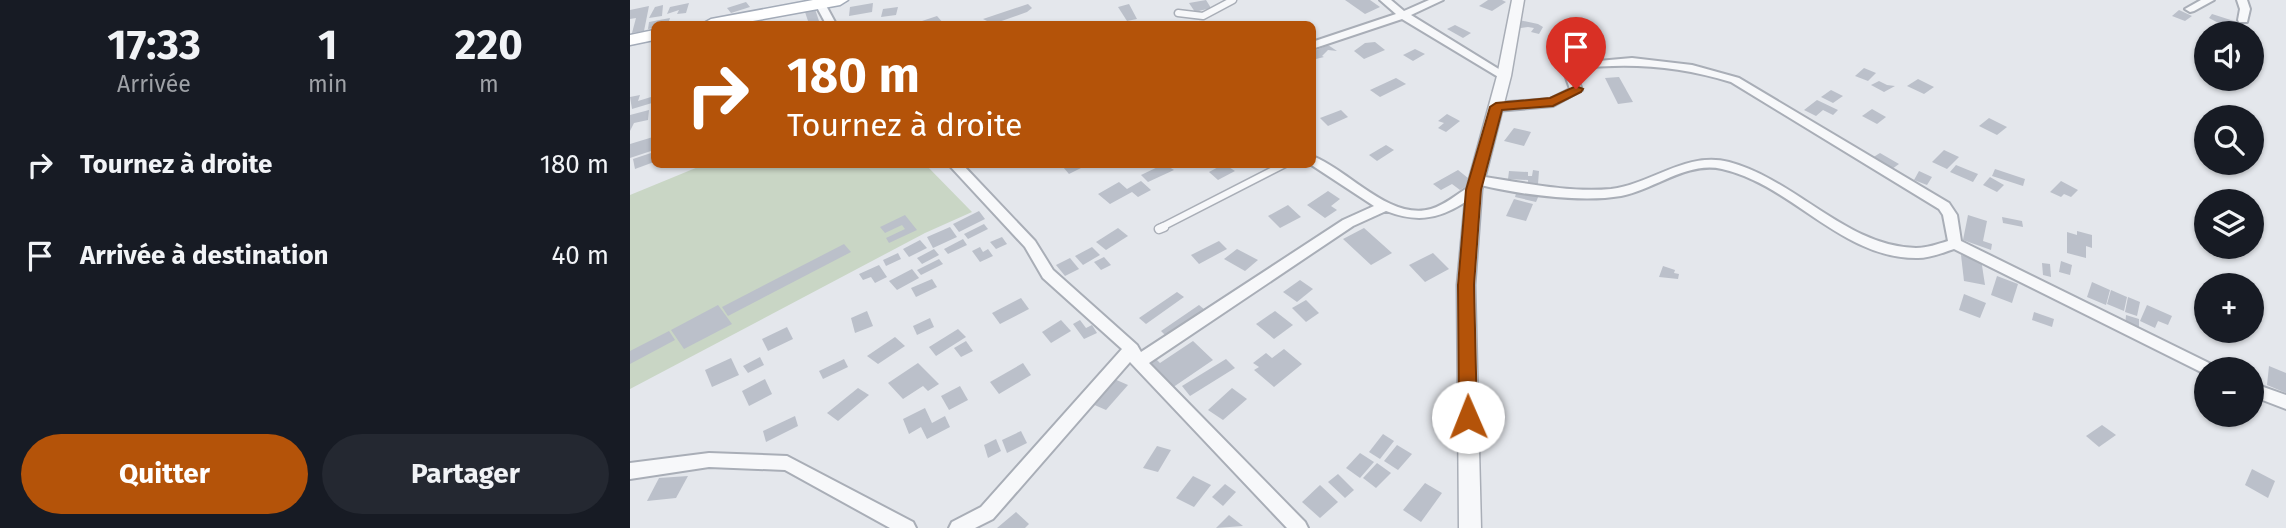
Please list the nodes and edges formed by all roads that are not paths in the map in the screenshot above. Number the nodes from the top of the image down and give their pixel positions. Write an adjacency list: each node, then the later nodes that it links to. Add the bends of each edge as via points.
1 (840, 0): 8 (main road)
2 (1233, 0): 10 (lane, via 1203,16)
3 (1385, 0): 11 (street)
4 (1438, 0): 11 (street)
5 (1518, 0): 18 (street)
6 (2209, 0): 9 (street)
7 (2242, 0): 12 (street)
8 (818, 2): 13 (main road); 14 (street)
9 (2190, 9)
10 (1178, 13)
11 (1403, 15): 17 (street); 18 (street)
12 (2244, 20)
13 (726, 21)
14 (829, 21)
15 (651, 36): 16 (main road)
16 (630, 40)
17 (1316, 45)
18 (1504, 76): 19 (street)
19 (1496, 107): 23 (street); 26 (street, via 1553,102 1576,89 1568,66 1618,59 1700,69 1735,80 1944,206)
20 (1316, 163): 24 (street)
21 (958, 168): 27 (street, via 1030,244 1048,274)
22 (1277, 168): 25 (lane)
23 (1476, 185): 24 (street, via 1429,215); 26 (street, via 1611,193 1650,186 1703,162 1729,166 1769,183 1835,228 1868,244 1915,254); 35 (street, via 1466,285)
24 (1383, 207): 27 (street, via 1348,223)
25 (1159, 229)
26 (1955, 244): 28 (street)
27 (1135, 355): 33 (street, via 987,513); 34 (street)
28 (2194, 362)
29 (2264, 394): 30 (street)
30 (2286, 402)
31 (630, 471): 32 (street, via 709,460 787,463)
32 (907, 528)
33 (958, 528)
34 (1299, 528)
35 (1470, 528)

